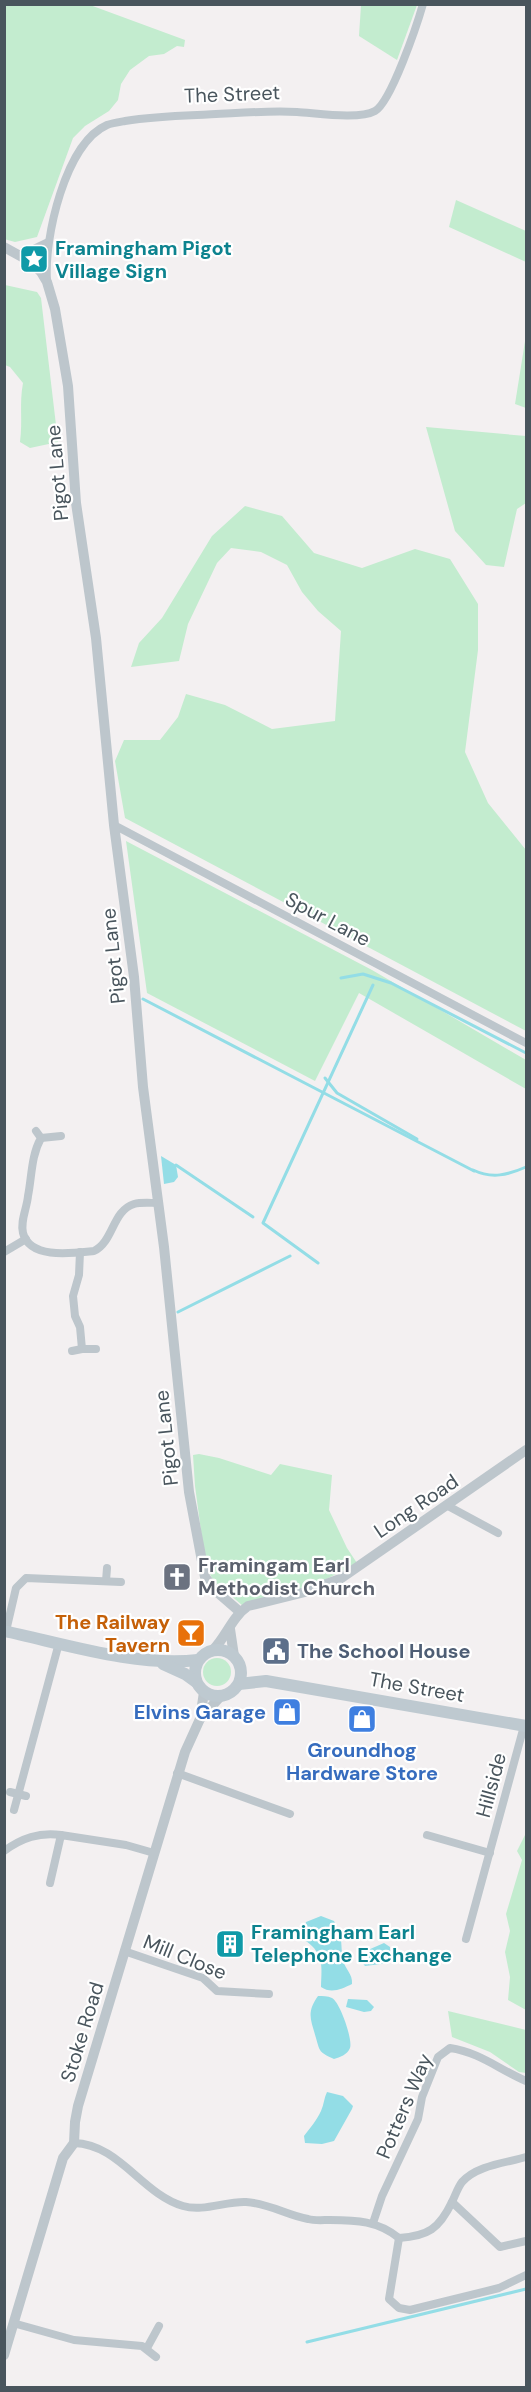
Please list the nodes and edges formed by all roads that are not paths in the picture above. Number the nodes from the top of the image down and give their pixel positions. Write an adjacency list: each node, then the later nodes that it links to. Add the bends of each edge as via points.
1 (423, 4): 2 (street, The Street, via 394,81 375,111 156,116 107,125 91,136 75,159)
2 (48, 242): 4 (street); 5 (street, The Street)
3 (4, 247): 4 (street)
4 (21, 255): 5 (street)
5 (47, 282): 6 (street, Pigot Lane, via 68,386 76,502 96,638)
6 (114, 825): 7 (street, Spur Lane); 9 (street, Pigot Lane, via 127,910 142,1087)
7 (526, 1043)
8 (61, 1136): 10 (street, via 39,1134 24,1215)
9 (158, 1203): 12 (street, via 125,1208 100,1248); 22 (street, Pigot Lane, via 189,1492 200,1558 205,1577)
10 (26, 1239): 11 (street); 12 (street, via 41,1250)
11 (4, 1252)
12 (80, 1252): 13 (street, via 73,1296)
13 (82, 1349): 14 (street); 15 (street)
14 (96, 1349)
15 (72, 1351)
16 (526, 1450): 17 (street, Long Road)
17 (448, 1506): 18 (street); 22 (street, Long Road, via 340,1580 257,1603)
18 (498, 1533)
19 (107, 1568): 20 (street)
20 (106, 1581): 21 (street); 24 (street, via 26,1578 16,1588)
21 (121, 1582)
22 (240, 1612): 23 (street)
23 (230, 1629): 26 (street); 29 (street)
24 (5, 1631): 25 (main road)
25 (59, 1643): 27 (main road); 38 (street)
26 (213, 1650): 28 (main road); 29 (main road, The Street, via 221,1650)
27 (154, 1660): 28 (main road); 31 (main road)
28 (198, 1660): 31 (main road)
29 (237, 1662): 30 (main road, The Street); 32 (main road)
30 (266, 1681): 32 (main road, The Street); 36 (main road, The Street)
31 (196, 1682): 33 (main road)
32 (239, 1684): 34 (main road, The Street)
33 (204, 1692): 34 (main road); 35 (street, Stoke Road)
34 (220, 1697): 35 (street, Stoke Road)
35 (200, 1719): 37 (street, Stoke Road)
36 (525, 1726): 44 (street, Hillside)
37 (177, 1773): 39 (street); 43 (street, Stoke Road)
38 (14, 1810)
39 (290, 1814)
40 (61, 1835): 42 (street, via 27,1837); 43 (street); 45 (street)
41 (428, 1835): 44 (street)
42 (4, 1851)
43 (154, 1853): 47 (street, Stoke Road)
44 (490, 1853): 46 (street, Hillside)
45 (50, 1883)
46 (466, 1939)
47 (124, 1951): 48 (street, Mill Close, via 202,1978 217,1991); 50 (street, Stoke Road, via 78,2106)
48 (269, 1994)
49 (526, 2081): 53 (street, Potters Way, via 465,2050 450,2048 438,2057 418,2119)
50 (74, 2143): 53 (street, via 87,2143 103,2152 130,2168 152,2189 183,2206 246,2202 311,2220); 58 (street, Stoke Road, via 63,2158)
51 (526, 2157): 52 (street, via 472,2174 461,2183)
52 (452, 2202): 54 (street, via 442,2221 431,2231); 55 (street, via 500,2247)
53 (373, 2223): 54 (street, via 386,2227)
54 (399, 2238): 57 (street, via 389,2299 399,2308 410,2310 499,2288)
55 (526, 2239): 56 (street)
56 (526, 2247)
57 (526, 2275)
58 (13, 2323): 60 (street, via 74,2340 130,2343); 61 (street, Stoke Road)
59 (159, 2326): 60 (street)
60 (147, 2348): 62 (street)
61 (4, 2355)
62 (156, 2357)

